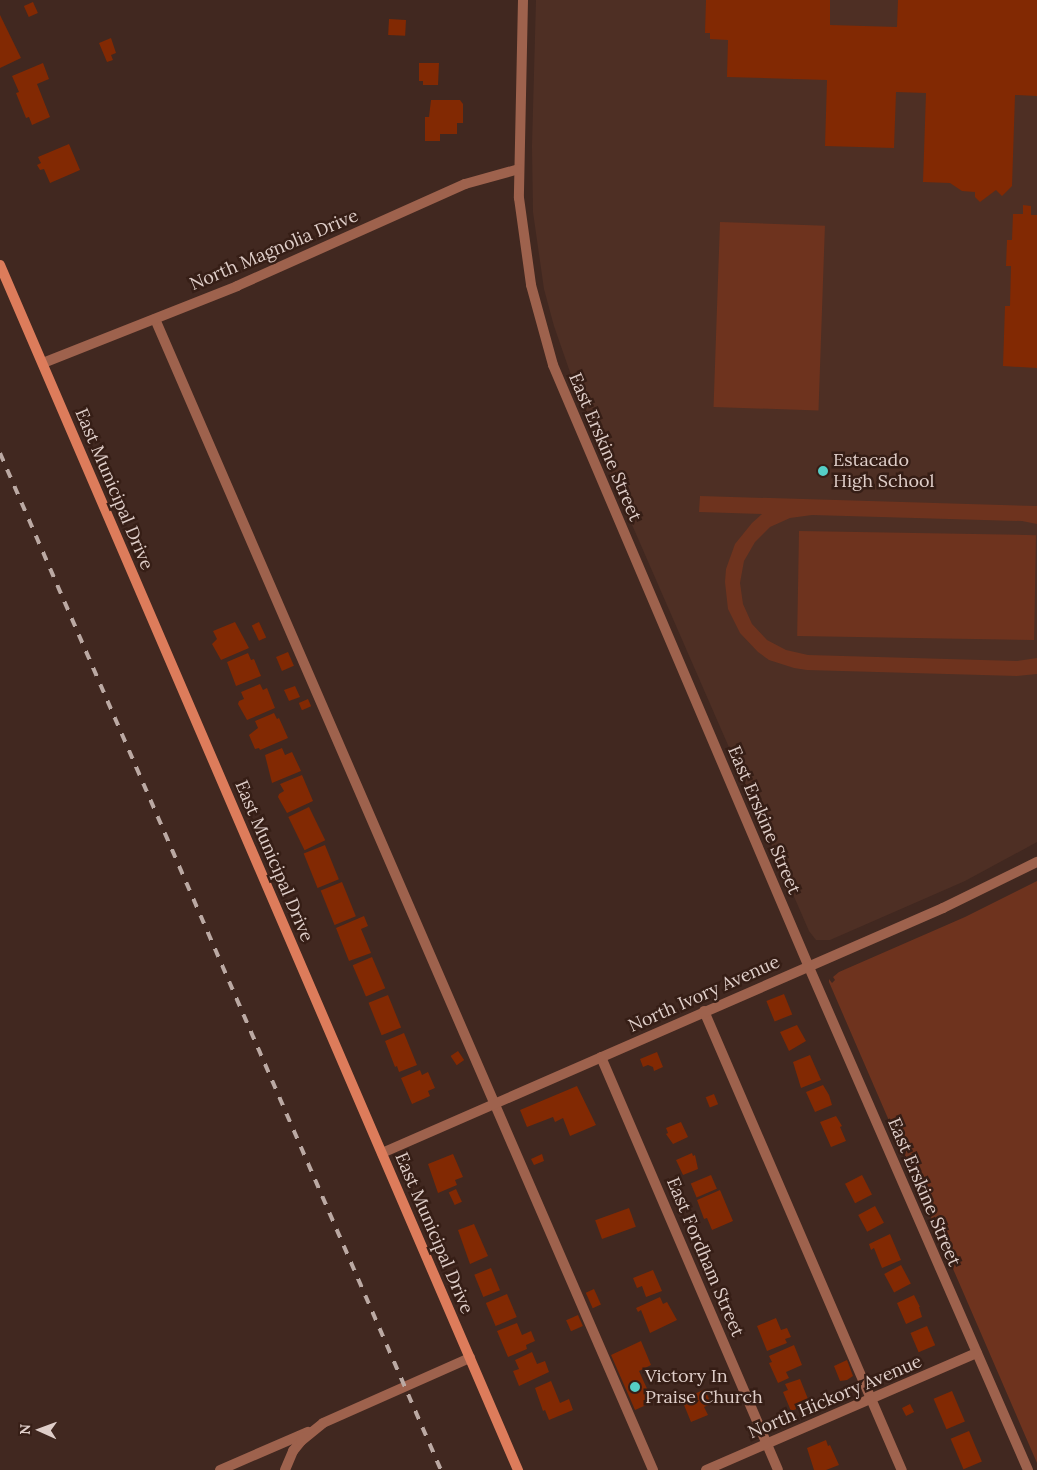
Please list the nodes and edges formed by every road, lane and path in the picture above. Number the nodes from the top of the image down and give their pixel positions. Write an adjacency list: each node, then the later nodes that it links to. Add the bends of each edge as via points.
1 (523, 0): 2 (street, East Erskine Street)
2 (519, 169): 4 (street, North Magnolia Drive, via 465,184); 7 (street, East Erskine Street, via 519,198 529,276 553,365)
3 (0, 265): 5 (street, East Municipal Drive)
4 (155, 319): 5 (street, North Magnolia Drive); 10 (street)
5 (43, 363): 11 (street, East Municipal Drive)
6 (1037, 862): 7 (street, North Ivory Avenue, via 943,908)
7 (808, 965): 8 (street, North Ivory Avenue); 12 (street, East Erskine Street)
8 (704, 1011): 9 (street, North Ivory Avenue); 14 (street)
9 (601, 1057): 10 (street, North Ivory Avenue); 16 (street, East Fordham Street)
10 (494, 1104): 11 (street, North Ivory Avenue); 20 (street)
11 (382, 1152): 13 (street, East Municipal Drive)
12 (977, 1353): 14 (street, North Hickory Avenue); 24 (street, East Erskine Street)
13 (470, 1358): 15 (street); 19 (street, East Municipal Drive)
14 (871, 1399): 16 (street, North Hickory Avenue); 23 (street)
15 (318, 1427): 17 (street); 18 (street, via 294,1451)
16 (767, 1444): 21 (street, North Hickory Avenue); 22 (street, East Fordham Street)
17 (220, 1470)
18 (285, 1470)
19 (518, 1470)
20 (653, 1470)
21 (706, 1470)
22 (778, 1470)
23 (902, 1470)
24 (1028, 1470)

